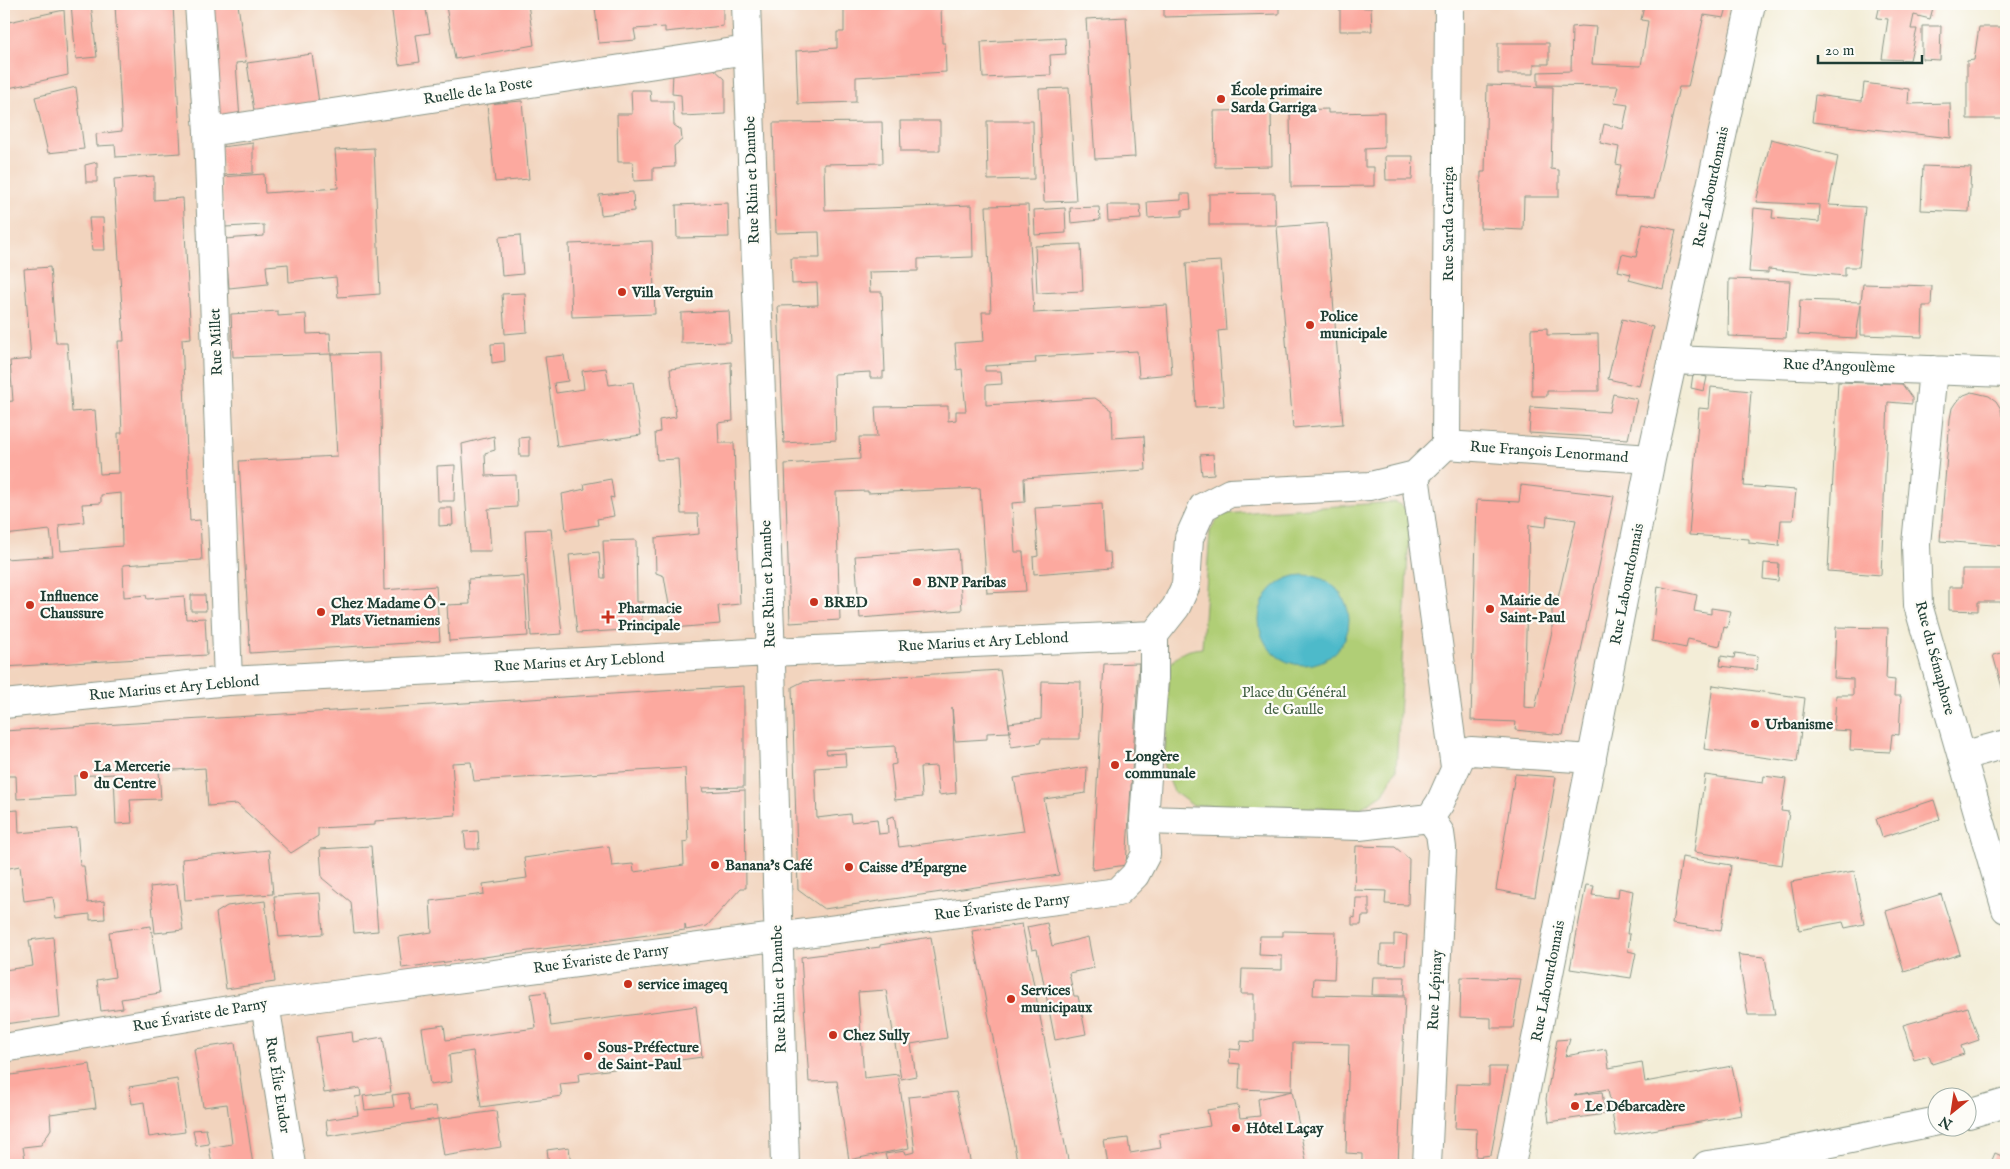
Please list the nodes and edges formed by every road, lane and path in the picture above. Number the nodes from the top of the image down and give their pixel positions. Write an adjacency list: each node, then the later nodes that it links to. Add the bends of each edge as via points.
1 (199, 4): 6 (street, Rue Millet)
2 (746, 4): 5 (street, Rue Rhin et Danube)
3 (1450, 4): 10 (street, Rue Sarda Garriga)
4 (1751, 4): 7 (street, Rue Labourdonnais)
5 (747, 50): 6 (street, Ruelle de la Poste); 14 (street, Rue Rhin et Danube)
6 (208, 132): 15 (street, Rue Millet)
7 (1672, 360): 8 (street, Rue d'Angoulème); 11 (street, Rue Labourdonnais)
8 (1933, 370): 9 (street, Rue d'Angoulème); 18 (street, Rue du Sémaphore, via 1916,544 1918,605)
9 (2006, 373)
10 (1446, 445): 11 (street, Rue François Lenormand); 12 (street)
11 (1651, 459): 19 (street, Rue Labourdonnais)
12 (1415, 475): 13 (street, via 1370,486 1230,493 1203,507 1189,538 1186,585 1176,607); 20 (street)
13 (1154, 635): 14 (street, Rue Marius et Ary Leblond); 22 (street)
14 (771, 652): 15 (street, Rue Marius et Ary Leblond); 24 (street, Rue Rhin et Danube)
15 (228, 682): 16 (street, Rue Marius et Ary Leblond)
16 (4, 704)
17 (2006, 744): 18 (street)
18 (1962, 756): 23 (street, Rue du Sémaphore)
19 (1592, 759): 20 (street, via 1471,751 1461,756); 33 (street, Rue Labourdonnais)
20 (1455, 767): 21 (street, via 1440,804)
21 (1430, 818): 22 (street, via 1359,826); 32 (street, Rue Lépinay, via 1440,832 1442,848)
22 (1144, 820): 24 (street, Rue Évariste de Parny, via 1146,854 1135,875 1118,892)
23 (2006, 909)
24 (777, 936): 25 (street, Rue Évariste de Parny); 31 (street, Rue Rhin et Danube)
25 (265, 1004): 26 (street, Rue Évariste de Parny); 30 (street, Rue Élie Eudor)
26 (4, 1048)
27 (2006, 1104): 28 (street)
28 (1978, 1111)
29 (1928, 1123): 34 (street, via 1768,1156)
30 (291, 1165)
31 (785, 1165)
32 (1427, 1165)
33 (1511, 1165)
34 (1707, 1165)

